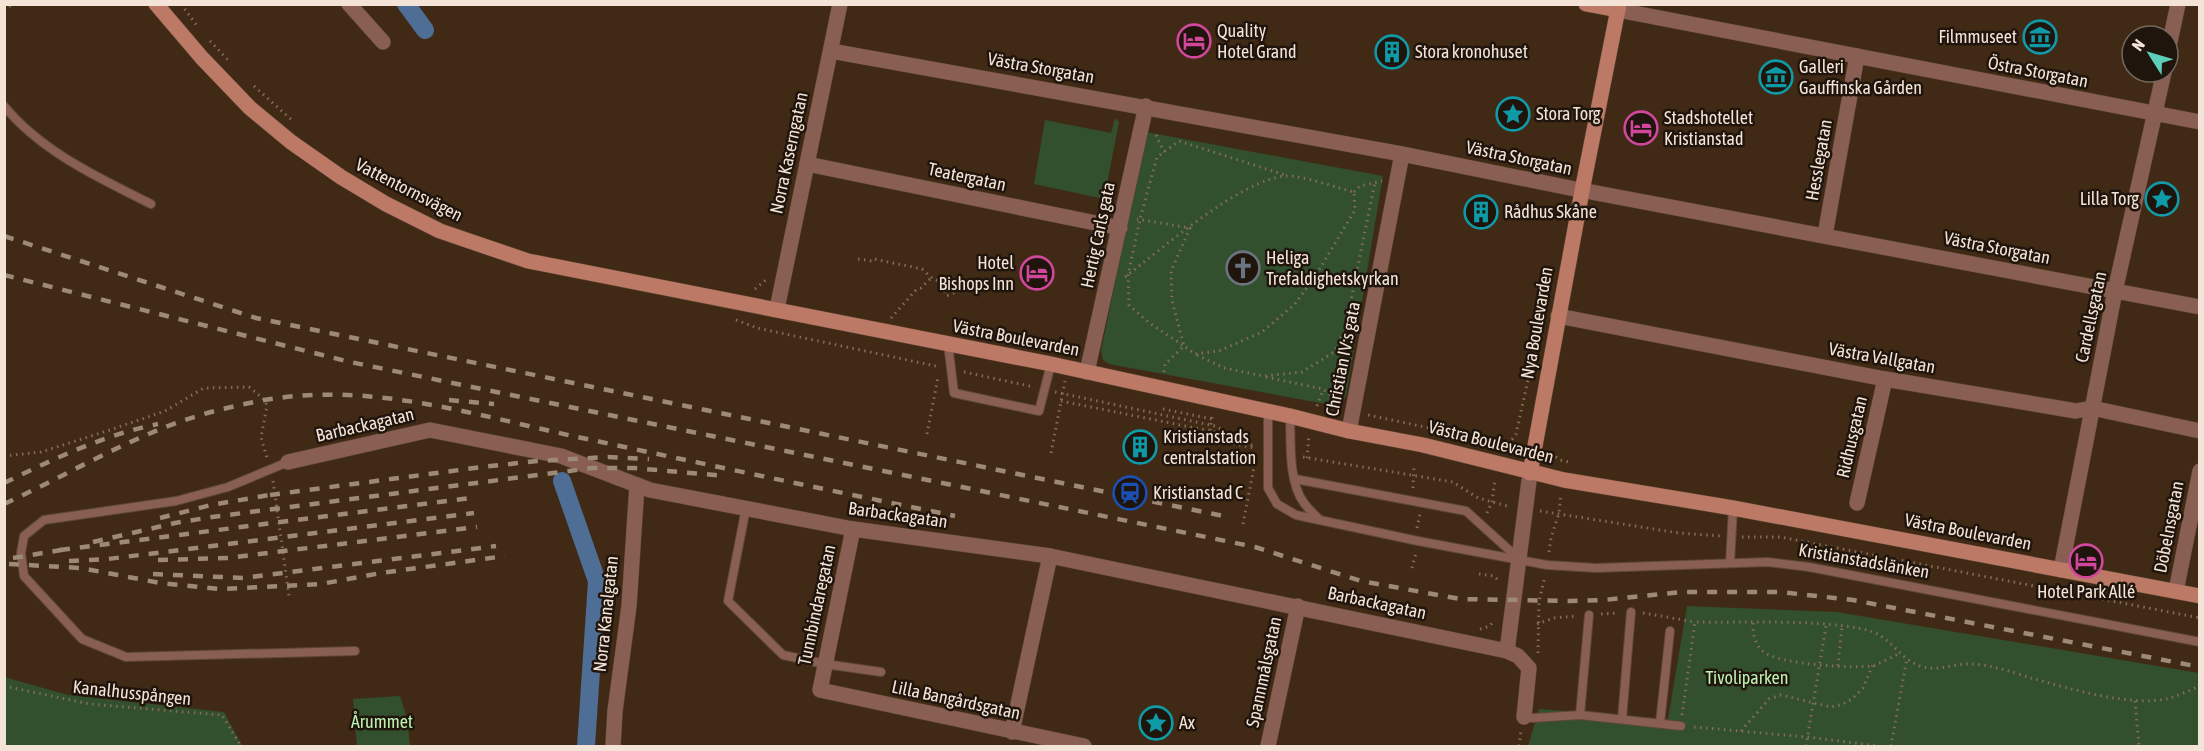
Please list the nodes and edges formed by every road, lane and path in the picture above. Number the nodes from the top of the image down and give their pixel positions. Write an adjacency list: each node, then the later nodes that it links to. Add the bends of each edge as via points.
1 (13, 4): 9 (path)
2 (156, 4): 47 (street, Vattentornsvägen, via 250,108 291,142 386,204 440,231 528,261)
3 (181, 4): 11 (path)
4 (349, 4): 13 (street)
5 (840, 4): 14 (street, Norra Kaserngatan)
6 (1586, 4): 8 (street, Östra Storgatan)
7 (2178, 4): 10 (street)
8 (1618, 8): 15 (street, Östra Storgatan); 29 (street, Nya Boulevarden)
9 (4, 10)
10 (2174, 24)
11 (199, 28)
12 (205, 35): 16 (path)
13 (383, 42)
14 (831, 51): 20 (street, Västra Storgatan); 25 (street, Norra Kaserngatan)
15 (1857, 56): 21 (street, Östra Storgatan); 35 (street, Hesslegatan)
16 (228, 60)
17 (251, 84): 23 (path)
18 (2161, 84): 21 (street, Cardellsgatan)
19 (4, 106): 31 (lane, via 20,125 88,173)
20 (1146, 106): 24 (street, Västra Storgatan); 33 (street, Hertig Carls gata)
21 (2155, 114): 22 (street, Östra Storgatan); 45 (street, Cardellsgatan)
22 (2199, 122)
23 (302, 129)
24 (1402, 154): 27 (street, Christian IV:s gata); 29 (street, Västra Storgatan)
25 (807, 164): 33 (street, Teatergatan); 47 (street, Norra Kaserngatan)
26 (1288, 176): 30 (path); 32 (path, via 1179,141 1157,157); 34 (path, via 1265,180 1232,196)
27 (1397, 177): 28 (path); 67 (street, Christian IV:s gata)
28 (1375, 182): 30 (path); 58 (path, via 1344,330 1334,352 1302,372)
29 (1582, 191): 35 (street, Västra Storgatan); 48 (street, Nya Boulevarden)
30 (1354, 192): 53 (path, via 1355,210 1295,304 1262,332 1219,351)
31 (151, 204)
32 (1140, 219): 33 (path); 34 (path); 37 (path)
33 (1121, 222): 44 (street, Hertig Carls gata)
34 (1190, 228): 37 (path); 52 (path, via 1171,270 1172,301)
35 (1825, 235): 45 (street, Västra Storgatan)
36 (858, 259): 39 (path, via 922,269)
37 (1128, 274): 44 (path); 52 (path, via 1129,305)
38 (768, 278): 43 (path)
39 (931, 278): 41 (path); 50 (path, via 892,315)
40 (954, 279): 41 (path); 41 (path, via 959,291 946,296); 42 (path)
41 (941, 280)
42 (961, 280)
43 (751, 290)
44 (1106, 290): 57 (street, Hertig Carls gata)
45 (2115, 291): 46 (street, Västra Storgatan); 64 (street, Cardellsgatan)
46 (2199, 307)
47 (777, 309): 50 (street, Västra Boulevarden)
48 (1558, 316): 59 (street, Västra Vallgatan); 85 (street, Nya Boulevarden)
49 (733, 318): 73 (path, via 757,328 940,367)
50 (888, 332): 51 (street, Västra Boulevarden)
51 (948, 344): 54 (street, Västra Boulevarden); 56 (lane)
52 (1184, 346): 53 (path); 60 (path, via 1165,364)
53 (1195, 354): 58 (path, via 1224,368)
54 (1051, 364): 55 (street, Västra Boulevarden); 61 (lane)
55 (1068, 368): 57 (street, Västra Boulevarden); 62 (path)
56 (951, 369): 61 (path); 61 (lane, via 954,393 1028,409 1039,411)
57 (1087, 372): 60 (street, Västra Boulevarden)
58 (1264, 376): 67 (path, via 1323,389)
59 (1885, 379): 64 (street, Västra Vallgatan, via 2076,411); 93 (street, Ridhusgatan)
60 (1161, 388): 66 (street, Västra Boulevarden)
61 (1044, 389): 62 (path)
62 (1063, 394): 63 (path); 69 (path)
63 (1061, 401): 72 (path); 76 (path)
64 (2092, 408): 71 (street, Västra Vallgatan); 106 (street, Cardellsgatan)
65 (1163, 409): 69 (path, via 1212,418)
66 (1268, 411): 68 (street, Västra Boulevarden); 75 (lane, Kristianstadslänken)
67 (1352, 412): 70 (street, Christian IV:s gata); 74 (path)
68 (1290, 416): 70 (street, Västra Boulevarden); 77 (lane)
69 (1211, 425): 72 (path); 75 (path)
70 (1349, 431): 85 (street, Västra Boulevarden, via 1423,445)
71 (2199, 431)
72 (1210, 432): 75 (path, via 1221,433 1219,441)
73 (927, 434)
74 (1501, 443)
75 (1262, 449): 91 (path); 97 (lane, Kristianstadslänken, via 1268,488 1277,504 1296,515)
76 (1051, 453)
77 (1291, 454): 80 (path); 87 (lane)
78 (4, 456): 83 (path, via 41,452 113,429 165,411 204,388 249,387 267,406 261,437)
79 (288, 462): 83 (lane); 88 (street, Barbackagatan, via 430,430 561,456)
80 (1333, 462): 82 (path); 86 (path)
81 (1414, 466): 86 (path)
82 (1332, 468)
83 (271, 469): 110 (path); 125 (lane, via 228,488 176,501 44,520 24,536 24,576 82,639 126,657)
84 (2199, 471): 109 (street, Döbelnsgatan)
85 (1530, 473): 95 (street, Västra Boulevarden); 96 (street, Nya Boulevarden)
86 (1414, 474): 89 (path); 92 (path, via 1453,482)
87 (1295, 479): 97 (lane, via 1303,502); 103 (lane, via 1466,511)
88 (637, 485): 94 (street, Barbackagatan); 149 (street, Norra Kanalgatan, via 629,606)
89 (1413, 490)
90 (1237, 498): 91 (path)
91 (1248, 500): 99 (path)
92 (1492, 502): 96 (path); 98 (path)
93 (1857, 503)
94 (746, 508): 100 (street, Barbackagatan); 130 (lane, via 728,602 783,655)
95 (1733, 508): 101 (lane); 106 (street, Västra Boulevarden)
96 (1525, 509): 103 (street, Nya Boulevarden)
97 (1320, 520): 103 (lane, Kristianstadslänken)
98 (1484, 520)
99 (1243, 524)
100 (854, 529): 102 (street, Barbackagatan); 130 (street, Tunnbindaregatan)
101 (1730, 537): 104 (lane); 105 (path, via 1679,533 1559,513); 116 (path, via 1780,537)
102 (1050, 556): 112 (street, Barbackagatan); 146 (street)
103 (1519, 560): 105 (lane, Kristianstadslänken); 126 (street, Nya Boulevarden)
104 (1730, 563): 105 (lane, Kristianstadslänken, via 1596,568); 124 (lane, Kristianstadslänken, via 1809,567)
105 (1547, 565): 119 (path)
106 (2061, 570): 109 (street, Västra Boulevarden)
107 (1479, 574): 108 (path, via 1499,578)
108 (1500, 584)
109 (2176, 591): 111 (street, Västra Boulevarden)
110 (289, 596)
111 (2199, 596)
112 (1298, 606): 123 (street, Barbackagatan); 151 (street, Spannmålsgatan)
113 (1631, 612): 115 (path); 117 (path); 142 (lane)
114 (1497, 615): 123 (path, via 1490,626)
115 (1589, 615): 119 (path, via 1554,618); 140 (lane)
116 (2199, 618)
117 (1695, 622): 118 (path); 144 (path)
118 (1753, 623): 120 (path); 131 (path, via 1755,640 1769,655)
119 (1537, 624): 128 (path)
120 (1826, 626): 121 (path); 131 (path)
121 (1842, 626): 127 (path, via 1882,635); 133 (path)
122 (1670, 632): 143 (lane)
123 (1465, 642): 126 (street, Barbackagatan)
124 (2199, 642)
125 (354, 651)
126 (1507, 651): 141 (street, via 1529,668)
127 (1900, 653): 129 (path); 132 (path)
128 (1538, 656)
129 (1907, 658): 138 (path, via 1935,670 1969,664); 154 (path)
130 (825, 664): 134 (lane); 137 (street, Tunnbindaregatan)
131 (1820, 665): 133 (path); 139 (path)
132 (1873, 665): 133 (path); 139 (path, via 1863,688 1852,699 1830,707)
133 (1838, 666)
134 (881, 672)
135 (4, 686): 148 (path, Kanalhusspången, via 90,704 222,716)
136 (2199, 686): 138 (path, via 2169,698)
137 (820, 690): 146 (street, Lilla Bangårdsgatan)
138 (2135, 701): 155 (path)
139 (1813, 704): 145 (path, via 1781,696 1769,699); 147 (path)
140 (1580, 715): 141 (lane); 142 (lane)
141 (1524, 717)
142 (1622, 719): 143 (lane)
143 (1660, 723): 144 (lane)
144 (1681, 726): 145 (path)
145 (1741, 731): 147 (path)
146 (1012, 732): 150 (street, Lilla Bangårdsgatan)
147 (1807, 737): 152 (path); 153 (path)
148 (241, 747)
149 (613, 747)
150 (1084, 747)
151 (1268, 747)
152 (1806, 747)
153 (1878, 747)
154 (1891, 747)
155 (2139, 747)

